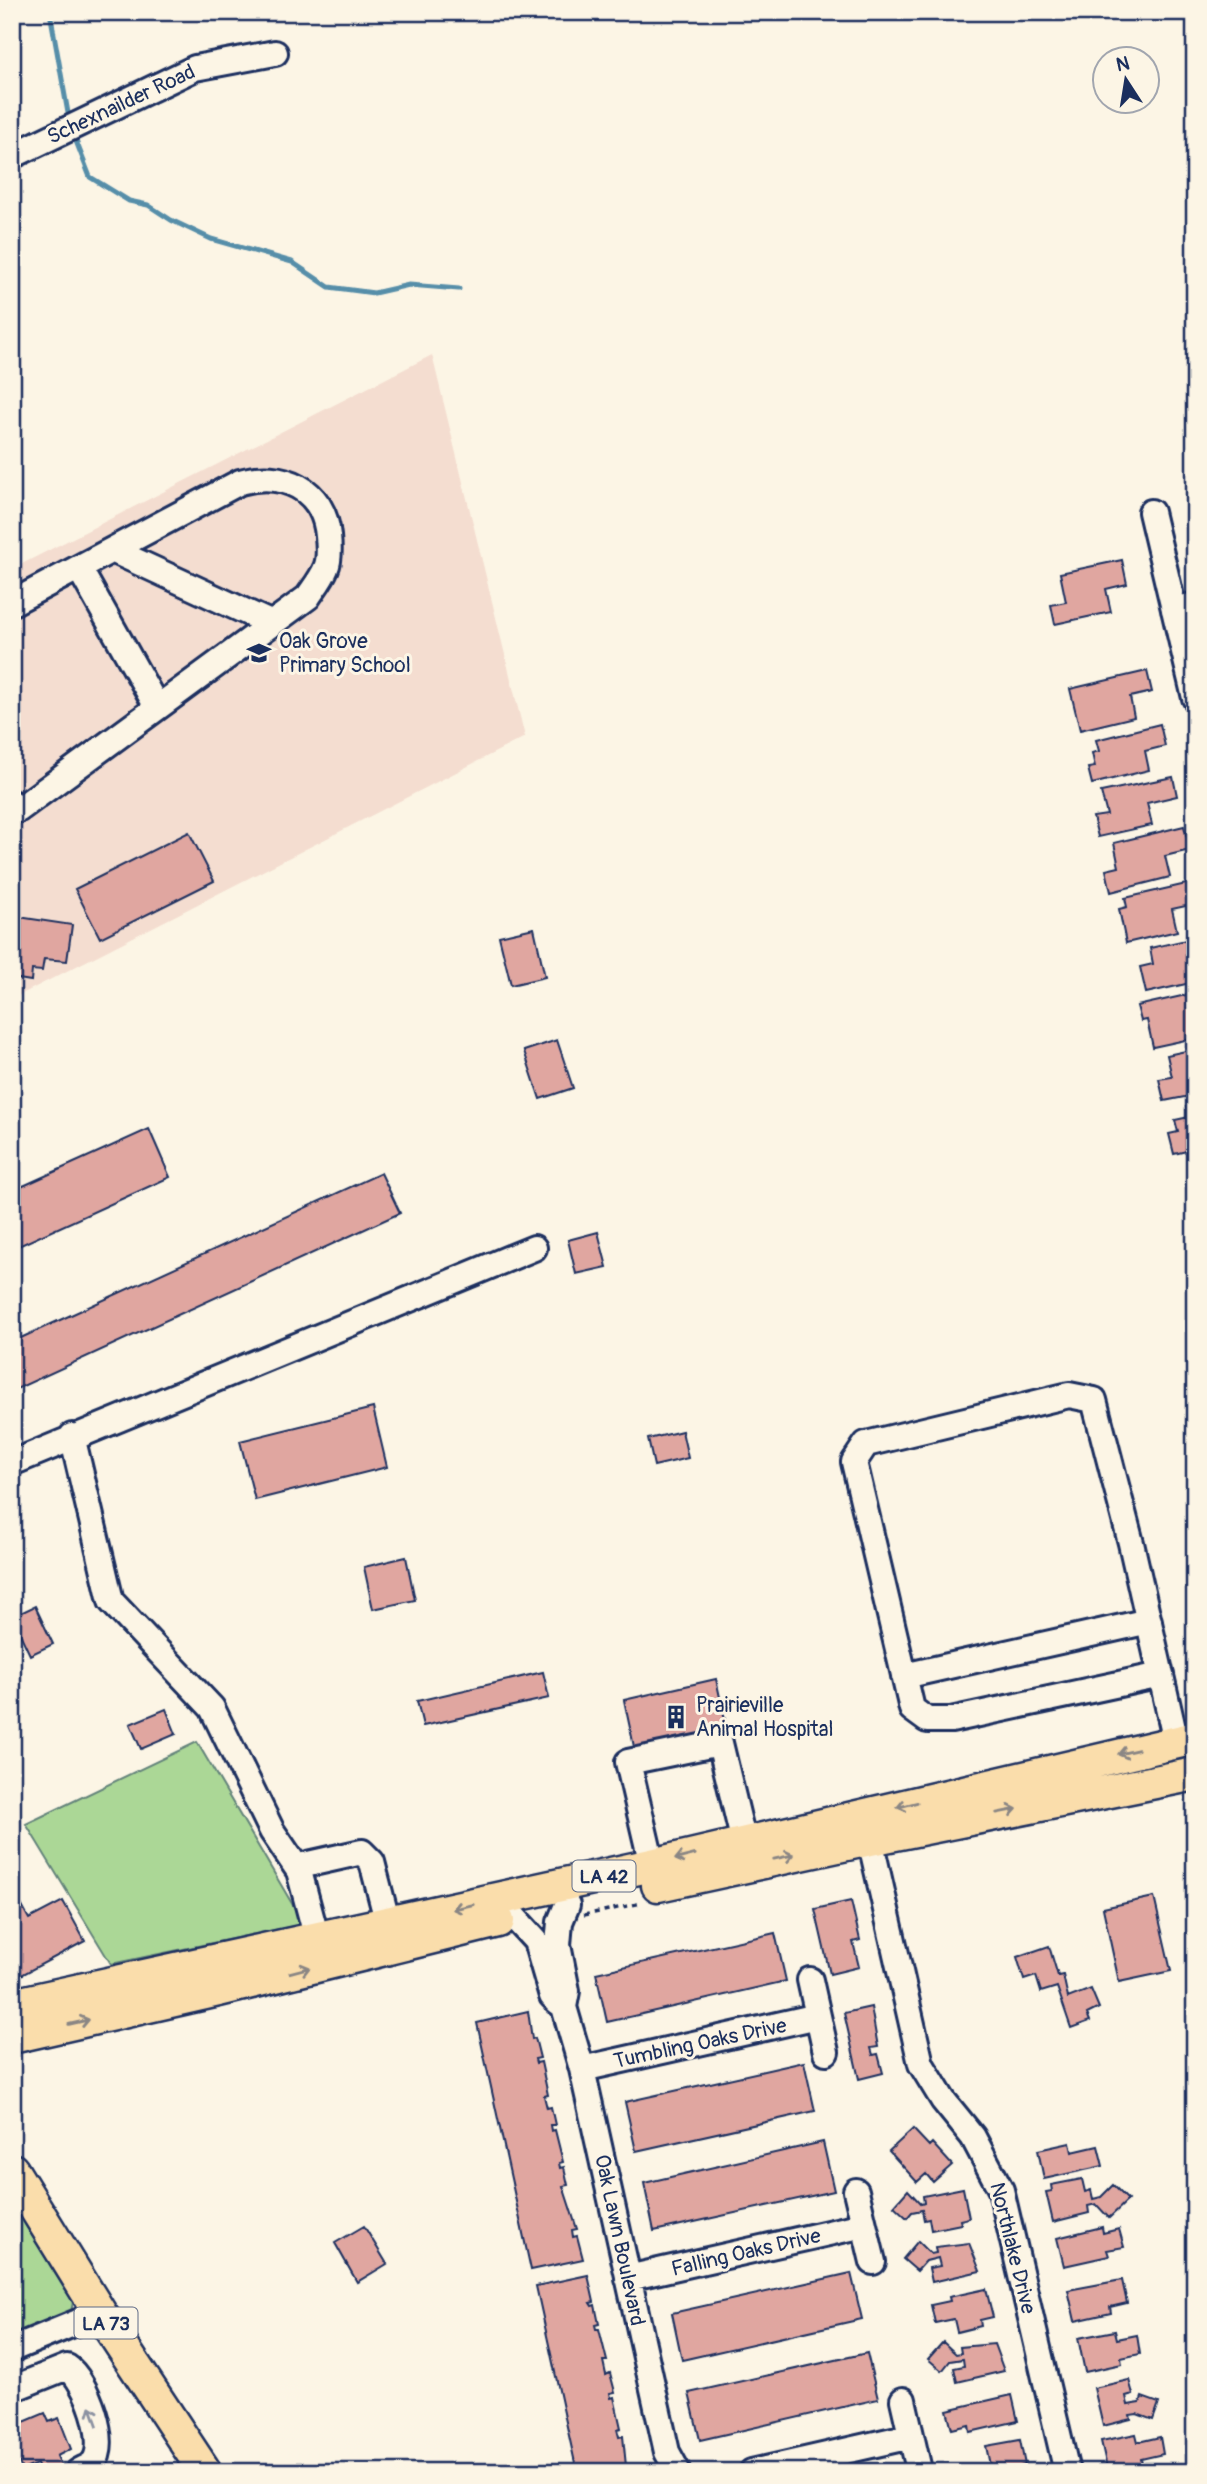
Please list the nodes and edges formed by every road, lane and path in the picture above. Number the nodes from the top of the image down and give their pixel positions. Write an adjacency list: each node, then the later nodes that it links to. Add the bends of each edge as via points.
1 (275, 53): 2 (street, Schexnailder Road, via 195,68)
2 (12, 156)
3 (1151, 512): 7 (street)
4 (112, 550): 5 (street); 8 (street); 8 (street, via 240,482 273,478 293,482 313,495 322,509 327,526 327,567 308,597)
5 (79, 568): 6 (street); 10 (street)
6 (12, 603)
7 (1184, 607): 9 (street)
8 (270, 623): 10 (street)
9 (1195, 698)
10 (157, 707): 11 (street, via 18,810)
11 (12, 803)
12 (534, 1248): 13 (street)
13 (72, 1436): 14 (street); 23 (street, via 111,1601 212,1708 267,1822)
14 (12, 1463)
15 (1149, 1621): 16 (street); 17 (street); 17 (street, via 1094,1400 1069,1395 866,1444 859,1451 854,1462)
16 (1161, 1675): 17 (street, via 951,1720 927,1720 912,1709); 18 (street)
17 (905, 1676)
18 (1185, 1740): 21 (main road, LA 42, one-way to 21)
19 (1195, 1774): 20 (main road, LA 42, one-way to 19)
20 (870, 1839): 24 (main road, LA 42, one-way to 20); 50 (street, Northlake Drive, via 921,2064 973,2137 1001,2190)
21 (744, 1843): 22 (main road, LA 42, one-way to 22); 22 (street, via 720,1743 628,1762)
22 (652, 1865): 26 (main road, LA 42, one-way to 26)
23 (299, 1871): 26 (street, via 304,1865 362,1852 367,1855); 27 (street)
24 (567, 1905): 25 (main road, LA 42); 28 (street, Oak Lawn Boulevard)
25 (514, 1917): 28 (street, Oak Lawn Boulevard); 32 (main road, LA 42, one-way to 25)
26 (388, 1923): 27 (main road, LA 42)
27 (317, 1939): 30 (main road, LA 42)
28 (550, 1952): 34 (street, Oak Lawn Boulevard, via 552,1996 564,2007)
29 (810, 1980): 31 (street)
30 (12, 2005)
31 (818, 2017): 33 (street); 34 (street, Tumbling Oaks Drive)
32 (12, 2037)
33 (826, 2052)
34 (582, 2068): 39 (street, Oak Lawn Boulevard)
35 (12, 2170): 40 (main road, LA 73)
36 (856, 2191): 37 (street)
37 (864, 2225): 38 (street); 39 (street, Falling Oaks Drive)
38 (873, 2262)
39 (628, 2278): 48 (street, Oak Lawn Boulevard, via 667,2452)
40 (100, 2313): 41 (street); 47 (main road, LA 73)
41 (12, 2349)
42 (12, 2389): 46 (street, one-way to 42, via 93,2463 100,2445 98,2424 76,2372 68,2367 59,2369)
43 (903, 2399): 44 (street)
44 (911, 2435): 45 (street); 49 (street)
45 (919, 2470)
46 (78, 2472)
47 (205, 2472)
48 (678, 2472)
49 (752, 2472)
50 (1067, 2472)

